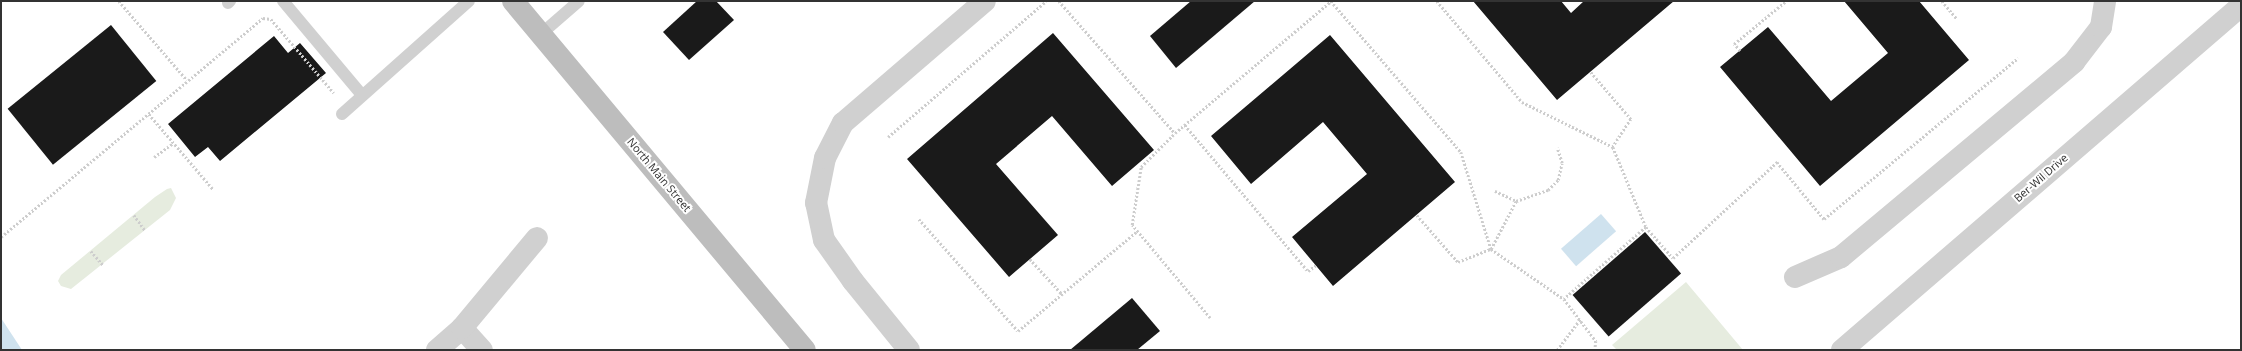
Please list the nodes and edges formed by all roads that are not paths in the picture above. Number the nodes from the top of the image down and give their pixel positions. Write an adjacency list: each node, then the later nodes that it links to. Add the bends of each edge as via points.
1 (283, 1): 9 (lane)
2 (469, 1): 9 (lane)
3 (513, 1): 8 (main road, North Main Street)
4 (579, 1): 8 (lane)
5 (984, 1): 17 (street, via 844,123 825,158 816,204 824,240 852,281)
6 (2105, 1): 12 (street, via 2100,27 2074,62 1841,257)
7 (2241, 6): 18 (street, Ber-Wil Drive)
8 (541, 34): 16 (main road, North Main Street)
9 (361, 94): 10 (lane)
10 (342, 114)
11 (537, 238): 13 (street)
12 (1795, 277)
13 (462, 328): 14 (street); 15 (street)
14 (437, 350)
15 (482, 350)
16 (805, 350)
17 (909, 350)
18 (1842, 350)

